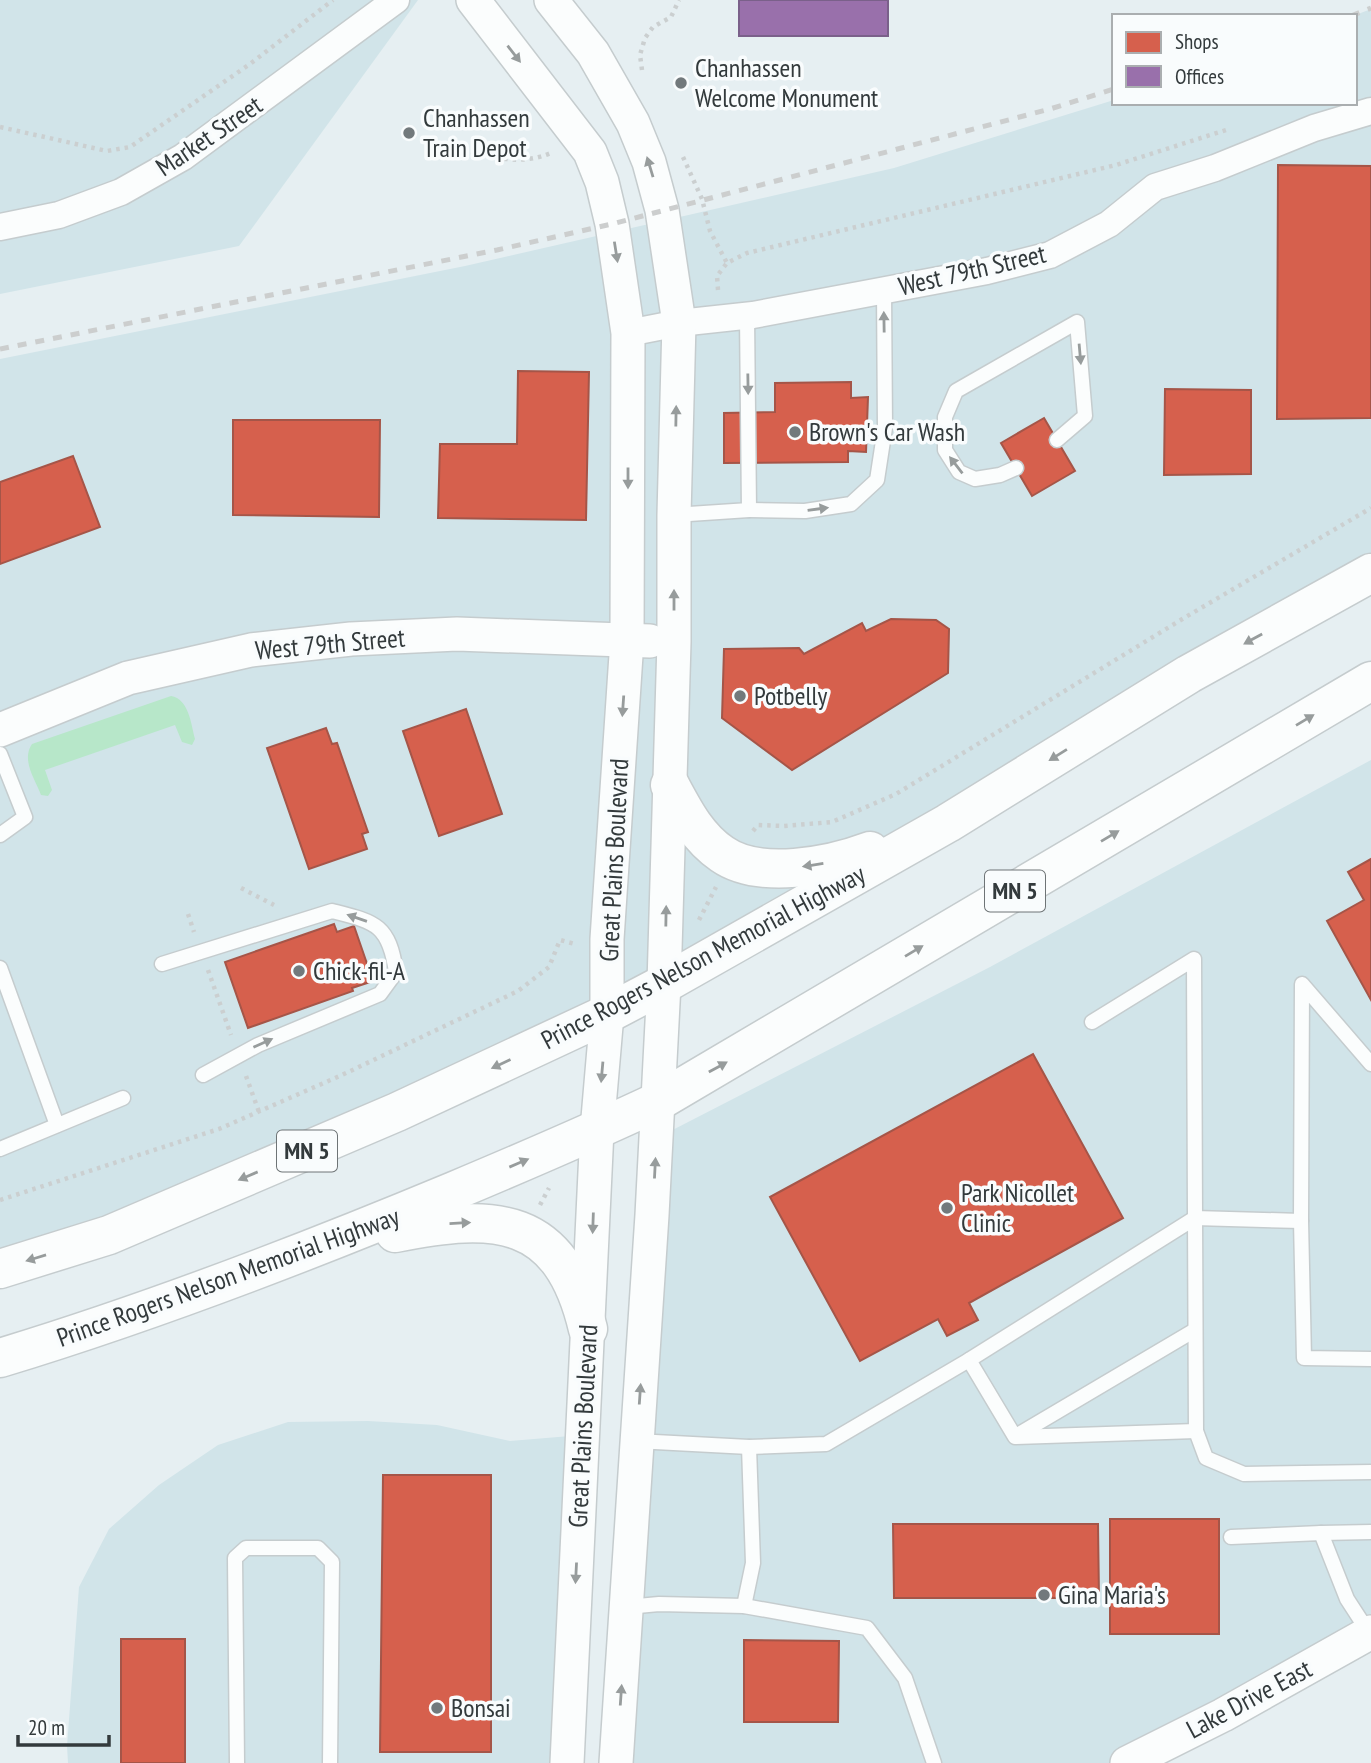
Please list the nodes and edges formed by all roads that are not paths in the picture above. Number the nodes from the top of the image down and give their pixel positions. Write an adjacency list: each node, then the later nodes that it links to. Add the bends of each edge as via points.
1 (396, 0): 5 (street, Market Street, via 183,157 121,192 59,215)
2 (472, 0): 9 (street, Great Plains Boulevard, one-way to 9, via 590,152 612,224)
3 (551, 0): 8 (street, Great Plains Boulevard, one-way to 3, via 662,210 645,152 593,53)
4 (1371, 111): 6 (street, West 79th Street, via 1156,187 1109,224 1050,255)
5 (0, 227)
6 (884, 290): 7 (street, West 79th Street); 12 (lane, one-way to 6, via 805,511 851,504 877,480 885,428)
7 (734, 317): 8 (street, West 79th Street); 12 (lane, one-way to 12)
8 (678, 323): 9 (street, West 79th Street); 13 (street, Great Plains Boulevard, one-way to 8)
9 (628, 333): 15 (street, Great Plains Boulevard, one-way to 15)
10 (1057, 440): 11 (lane, one-way to 10, via 975,479 959,472 945,450 946,417 956,391 1077,322 1085,416)
11 (1016, 468)
12 (750, 510): 13 (lane)
13 (674, 515): 16 (street, Great Plains Boulevard, one-way to 13)
14 (1371, 573): 21 (main road, Prince Rogers Nelson Memorial Highway / MN 5, one-way to 21, via 1189,674)
15 (627, 640): 16 (street, West 79th Street); 18 (street, West 79th Street, via 457,634 251,650 128,678); 26 (street, Great Plains Boulevard, one-way to 26, via 607,939)
16 (674, 642): 20 (street, Great Plains Boulevard)
17 (1371, 681): 31 (main road, Prince Rogers Nelson Memorial Highway / MN 5, one-way to 17)
18 (0, 730)
19 (0, 754): 22 (lane, via 25,817)
20 (670, 785): 21 (main road, one-way to 20, via 865,853 818,865 775,869 721,853 694,827); 25 (street, Great Plains Boulevard, one-way to 20)
21 (948, 823): 25 (main road, Prince Rogers Nelson Memorial Highway / MN 5)
22 (0, 835)
23 (162, 964): 29 (lane, one-way to 23, via 380,994 396,972 393,947 377,926 332,911)
24 (0, 968): 32 (lane)
25 (664, 984): 26 (main road, Prince Rogers Nelson Memorial Highway / MN 5); 31 (street, Great Plains Boulevard)
26 (607, 1014): 33 (street, Great Plains Boulevard, one-way to 33); 38 (main road, Prince Rogers Nelson Memorial Highway / MN 5, one-way to 38, via 397,1112 109,1235)
27 (1093, 1023): 35 (lane, via 1194,959)
28 (1371, 1064): 36 (lane, via 1302,985)
29 (203, 1075)
30 (123, 1098): 32 (lane)
31 (659, 1101): 33 (main road, Prince Rogers Nelson Memorial Highway / MN 5); 46 (street, Great Plains Boulevard, one-way to 31)
32 (57, 1125): 34 (lane)
33 (597, 1130): 37 (main road, Prince Rogers Nelson Memorial Highway / MN 5, one-way to 33); 39 (street, Great Plains Boulevard, one-way to 39)
34 (0, 1149)
35 (1195, 1218): 36 (lane); 40 (lane); 43 (lane)
36 (1301, 1221): 42 (lane, via 1304,1358)
37 (321, 1247): 39 (main road, one-way to 39, via 434,1225 504,1225 524,1232 554,1254 576,1289); 41 (main road, Prince Rogers Nelson Memorial Highway / MN 5, via 105,1326)
38 (0, 1269)
39 (588, 1329): 57 (street, Great Plains Boulevard, one-way to 57)
40 (1195, 1330): 44 (lane); 45 (lane)
41 (0, 1358)
42 (1371, 1359)
43 (969, 1360): 45 (lane); 47 (lane, via 825,1444)
44 (1196, 1431): 45 (lane); 48 (lane, via 1206,1458 1244,1474)
45 (1015, 1437)
46 (636, 1441): 47 (lane); 53 (street, Great Plains Boulevard)
47 (749, 1447): 52 (lane, via 753,1563)
48 (1371, 1472)
49 (1371, 1532): 50 (lane)
50 (1321, 1533): 51 (lane); 54 (lane, via 1347,1599)
51 (1231, 1536)
52 (744, 1606): 53 (lane); 59 (lane, via 867,1628 905,1678)
53 (627, 1607): 58 (street, Great Plains Boulevard, one-way to 53)
54 (1370, 1633): 60 (street, Lake Drive East)
55 (237, 1763): 56 (lane, via 235,1558 246,1548 318,1548 332,1562)
56 (330, 1763)
57 (567, 1763)
58 (616, 1763)
59 (934, 1763)
60 (1126, 1763)

